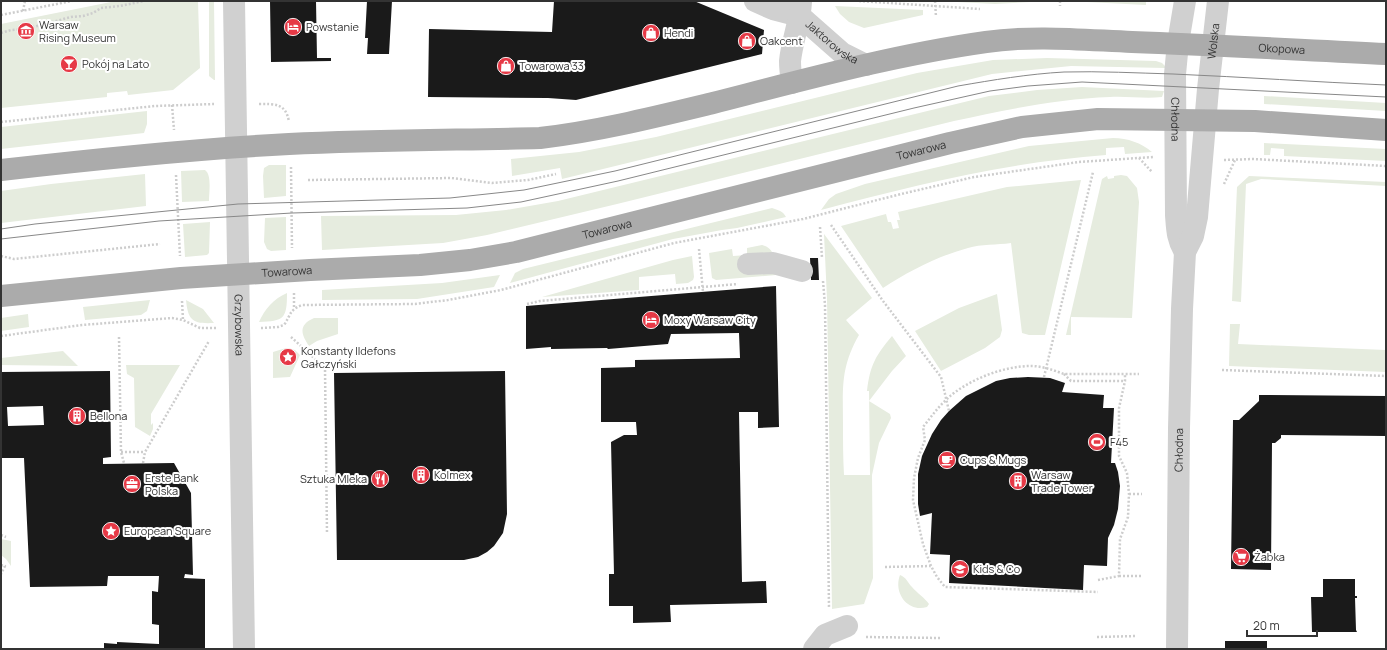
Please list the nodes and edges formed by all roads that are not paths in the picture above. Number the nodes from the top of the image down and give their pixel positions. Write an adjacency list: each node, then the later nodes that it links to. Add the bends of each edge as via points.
1 (234, 1): 15 (street, Grzybowska)
2 (756, 1): 5 (street, via 774,9)
3 (1185, 1): 6 (street)
4 (1218, 1): 7 (street, Wolska)
5 (800, 8): 9 (street, Jaktorowska, via 842,53); 11 (street, Jaktorowska, via 790,62)
6 (1178, 43): 7 (main road, Okopowa); 9 (main road, via 1036,38 989,41); 12 (street, Chłodna, via 1175,80)
7 (1213, 46): 8 (main road, Okopowa); 10 (street, Wolska)
8 (1386, 54)
9 (866, 65): 11 (main road)
10 (1209, 82): 13 (street, Chłodna)
11 (792, 83): 15 (main road, via 635,122 540,138)
12 (1176, 119): 13 (main road, Towarowa); 17 (street, Chłodna, via 1176,214 1178,236); 19 (main road, Towarowa, via 1098,119 1022,127 950,142 516,252 470,260 420,265)
13 (1206, 120): 14 (main road); 17 (street, Chłodna, via 1196,228)
14 (1386, 130)
15 (237, 147): 16 (main road); 19 (street, Grzybowska)
16 (1, 170)
17 (1185, 252): 25 (street, Chłodna, via 1180,357)
18 (816, 270): 20 (street, via 773,263)
19 (238, 273): 21 (main road, Towarowa); 23 (street, Grzybowska)
20 (745, 274)
21 (1, 296)
22 (847, 632): 24 (street, via 825,635)
23 (244, 649)
24 (814, 649)
25 (1177, 649)

